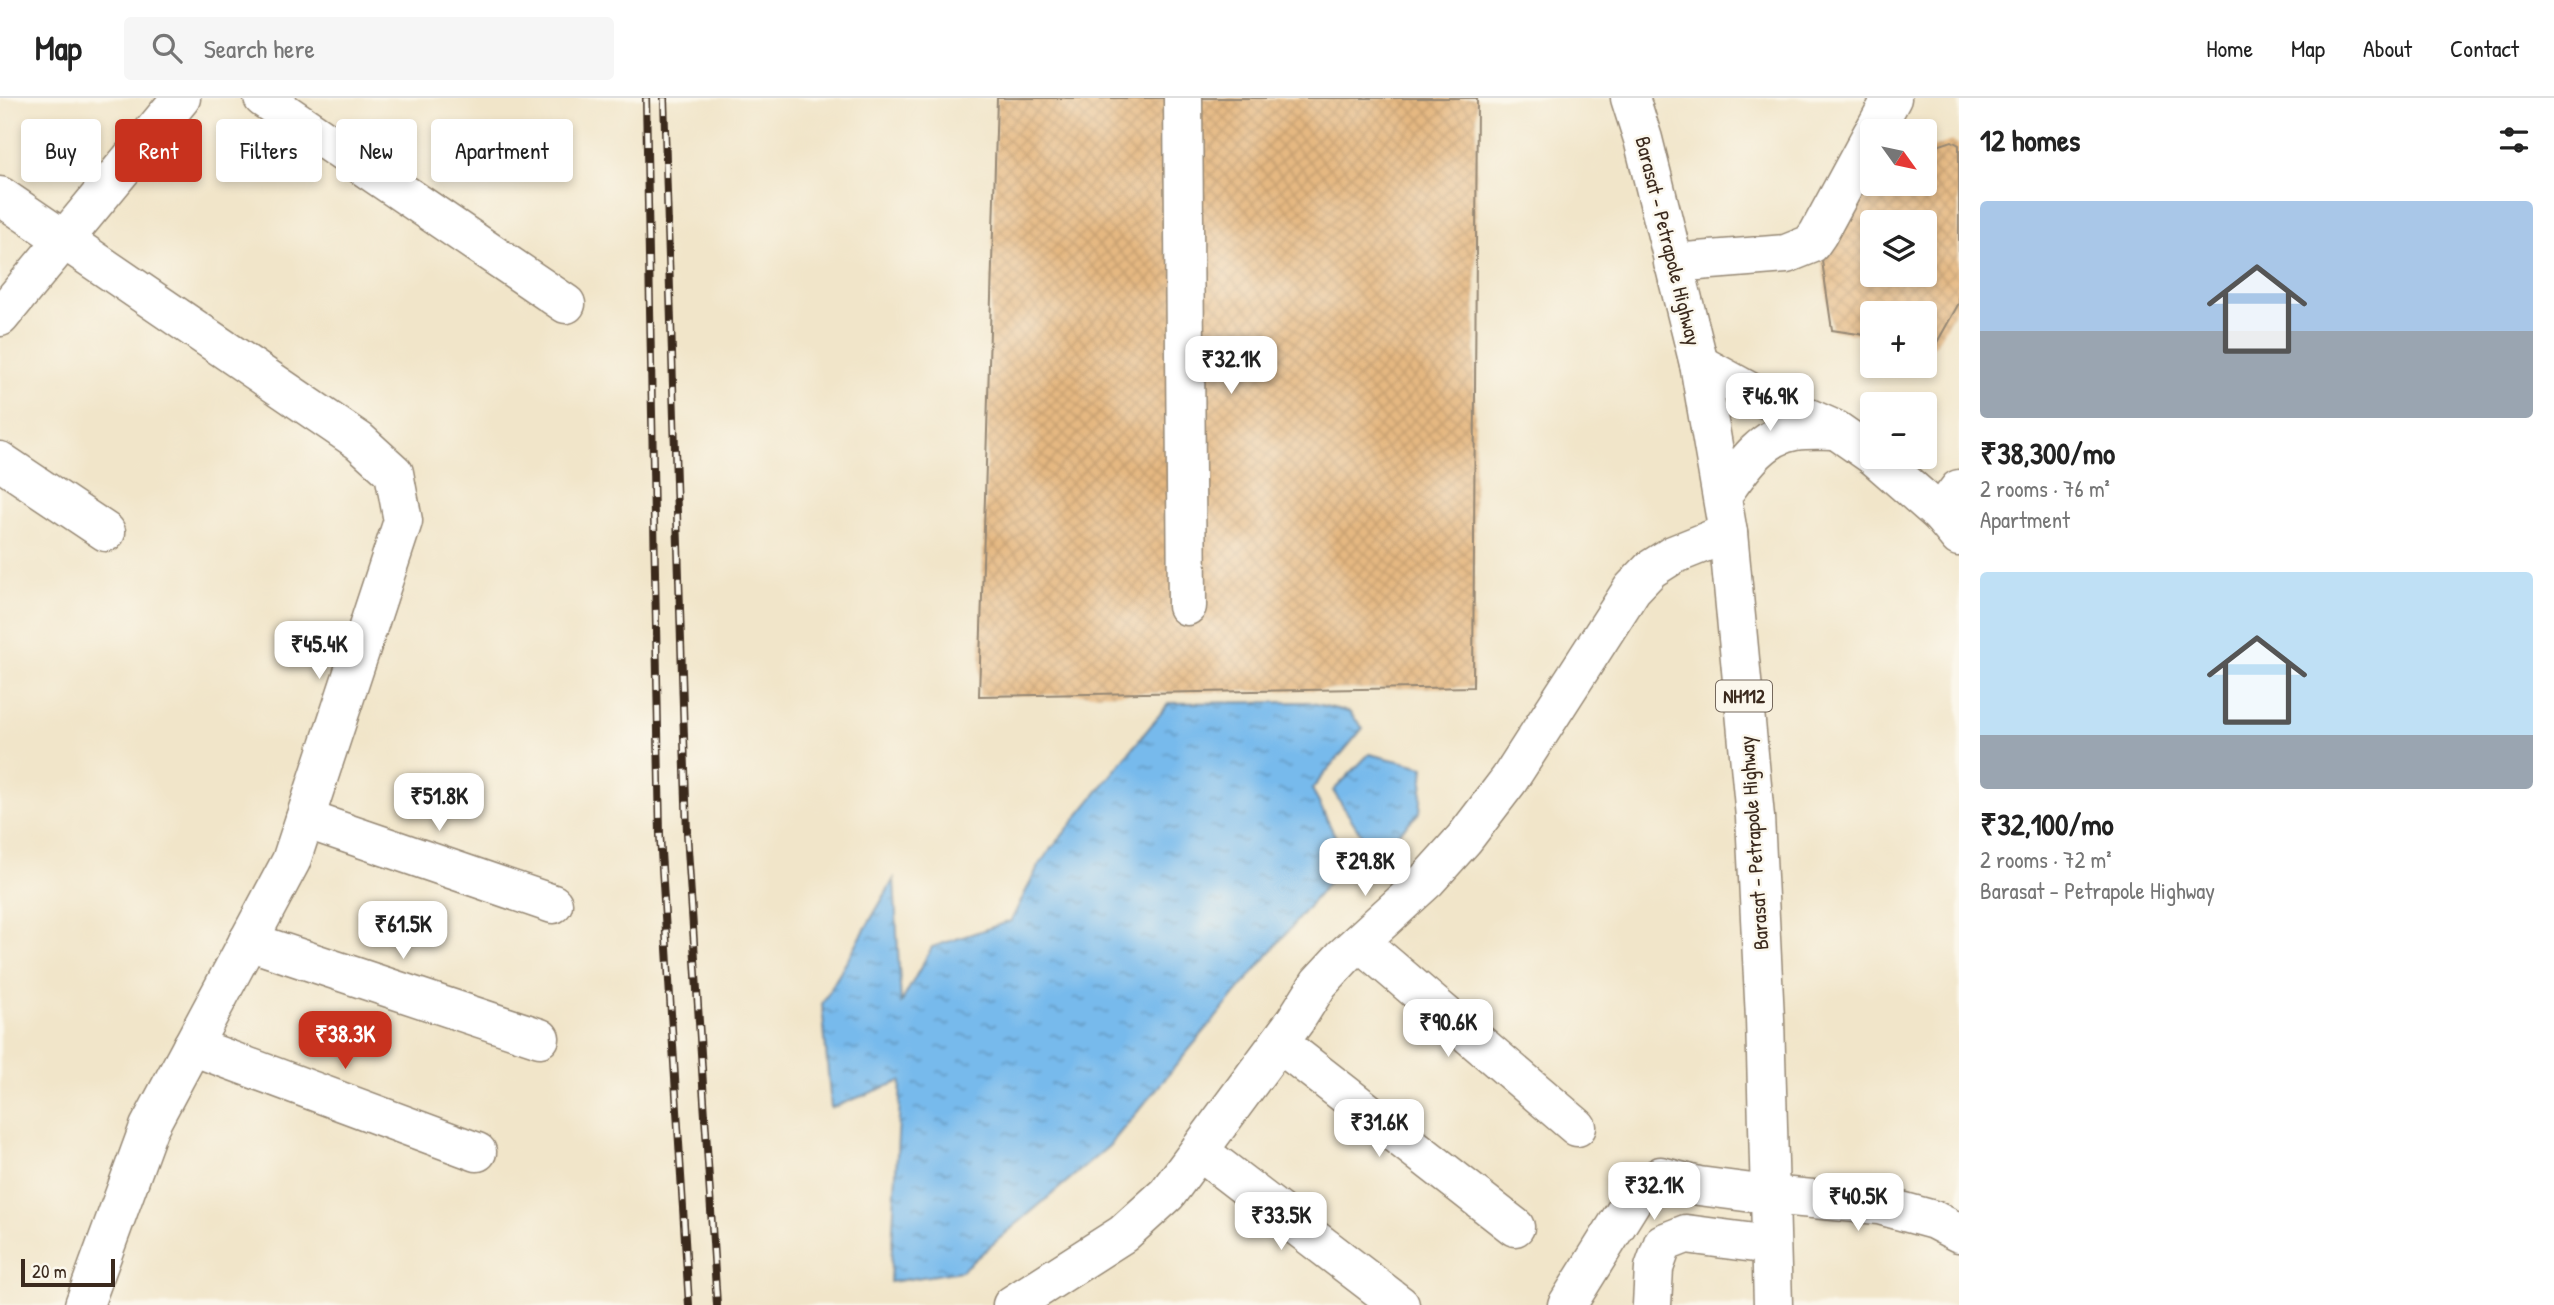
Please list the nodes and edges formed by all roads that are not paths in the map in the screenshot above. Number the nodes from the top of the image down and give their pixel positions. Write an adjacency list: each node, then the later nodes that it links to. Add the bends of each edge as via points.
1 (181, 98): 9 (main road)
2 (262, 98): 11 (main road)
3 (1183, 98): 22 (main road)
4 (1630, 98): 10 (main road, Barasat - Petrapole Highway / NH112)
5 (1892, 98): 6 (main road)
6 (1881, 119)
7 (1860, 157): 10 (main road, via 1811,244 1786,254)
8 (0, 195): 9 (main road)
9 (64, 240): 12 (main road); 23 (main road, via 359,441 394,472 403,521)
10 (1673, 263): 13 (main road, Barasat - Petrapole Highway / NH112)
11 (566, 304)
12 (0, 317)
13 (1699, 364): 14 (main road); 18 (main road, Barasat - Petrapole Highway / NH112)
14 (1836, 430): 15 (main road); 18 (main road, via 1795,431 1775,437 1747,460)
15 (1860, 446)
16 (0, 461): 20 (main road)
17 (1892, 469): 19 (main road)
18 (1722, 495): 21 (main road, Barasat - Petrapole Highway / NH112)
19 (1953, 513)
20 (106, 532)
21 (1728, 533): 26 (main road, via 1673,555 1632,589 1502,790 1427,880); 33 (main road, Barasat - Petrapole Highway / NH112, via 1755,817)
22 (1187, 606)
23 (305, 819): 24 (main road); 25 (main road, via 291,861)
24 (553, 904)
25 (248, 942): 27 (main road); 29 (main road)
26 (1360, 942): 28 (main road, via 1319,984); 30 (main road)
27 (540, 1038)
28 (1279, 1043): 31 (main road); 34 (main road)
29 (192, 1046): 32 (main road); 38 (main road, via 149,1127)
30 (1577, 1127)
31 (1199, 1151): 37 (main road, via 1167,1194); 40 (main road)
32 (477, 1152)
33 (1768, 1195): 35 (main road, via 1879,1205 1934,1220); 36 (main road, Barasat - Petrapole Highway / NH112); 41 (main road, via 1661,1177 1635,1196)
34 (1515, 1227)
35 (1959, 1233)
36 (1770, 1245): 42 (main road, via 1686,1234 1663,1243 1654,1268); 43 (main road, Barasat - Petrapole Highway / NH112)
37 (1054, 1294): 39 (main road)
38 (84, 1305)
39 (1012, 1305)
40 (1399, 1305)
41 (1567, 1305)
42 (1652, 1305)
43 (1773, 1305)

